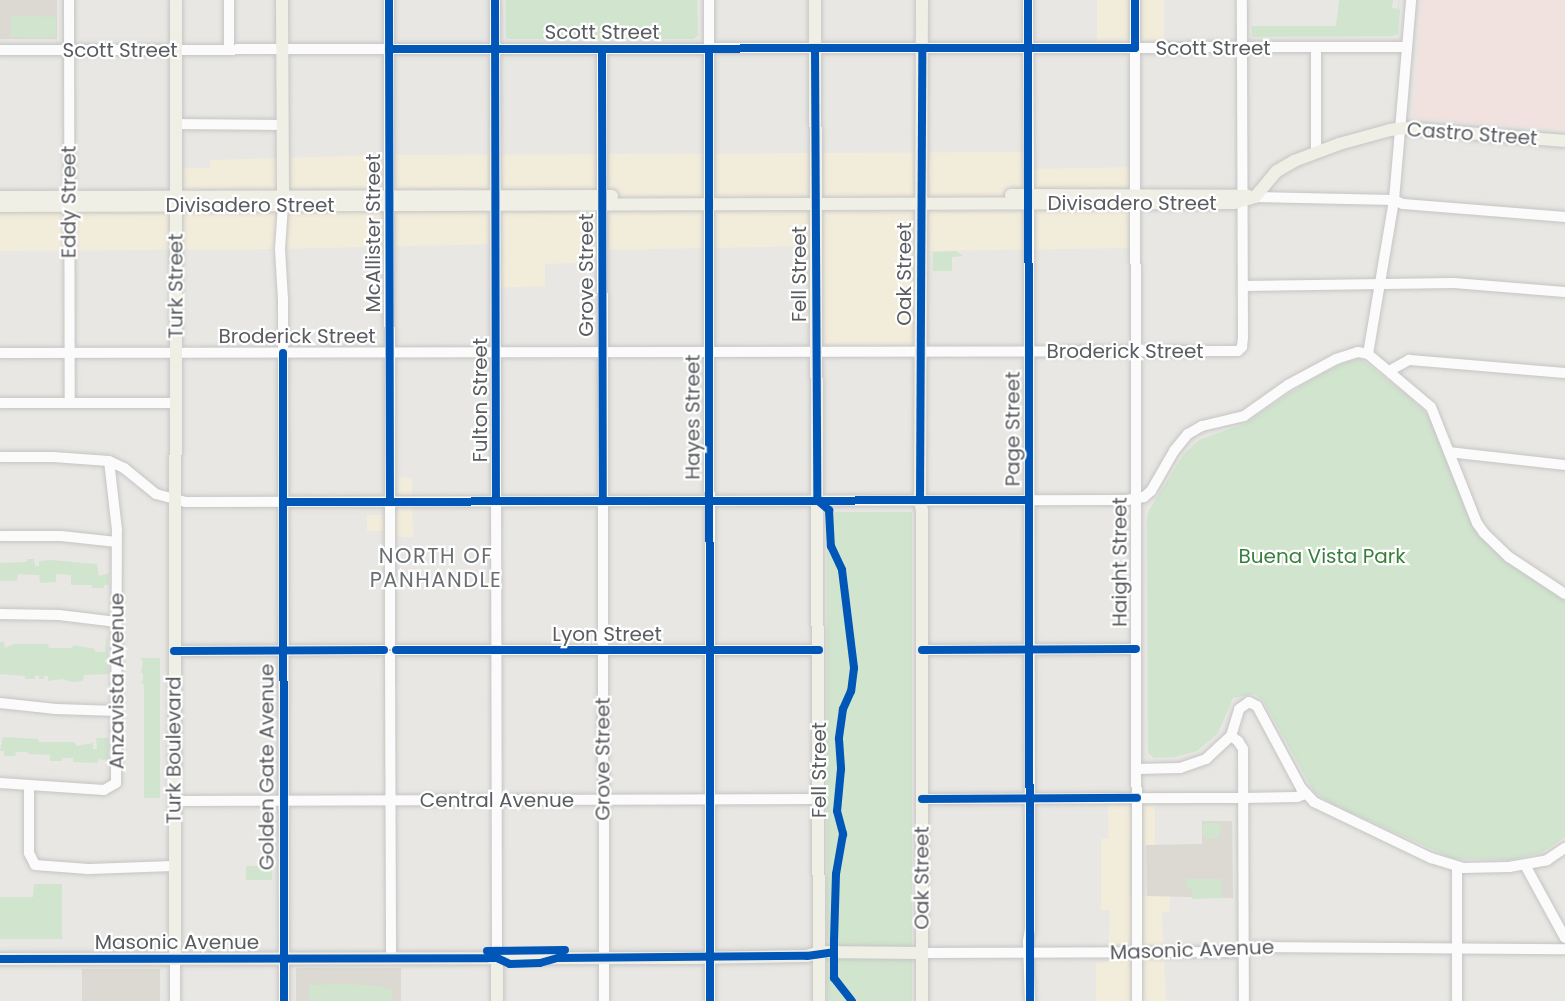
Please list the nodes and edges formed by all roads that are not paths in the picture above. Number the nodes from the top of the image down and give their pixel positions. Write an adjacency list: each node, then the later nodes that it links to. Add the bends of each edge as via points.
1 (69, 0): 26 (street, Eddy Street)
2 (176, 0): 27 (main road, Turk Street)
3 (229, 0): 28 (street)
4 (282, 0): 29 (main road, Golden Gate Avenue)
5 (388, 0): 20 (street, McAllister Street)
6 (495, 0): 21 (street, Fulton Street)
7 (709, 0): 23 (street, Hayes Street)
8 (815, 0): 24 (main road, Fell Street)
9 (922, 0): 15 (main road, Oak Street)
10 (1028, 0): 16 (street, Page Street)
11 (1135, 0): 17 (street, Haight Street)
12 (1242, 0): 18 (street)
13 (1411, 0): 14 (street)
14 (1407, 47): 19 (street, Scott Street); 32 (street)
15 (922, 48): 16 (street, Scott Street); 24 (street, Scott Street); 42 (main road, Oak Street)
16 (1028, 48): 17 (street, Scott Street); 43 (street, Page Street)
17 (1135, 48): 18 (street, Scott Street); 37 (street, Haight Street)
18 (1242, 48): 19 (street, Scott Street); 38 (street)
19 (1316, 48): 34 (street)
20 (389, 49): 21 (street, Scott Street); 29 (street, Scott Street); 48 (street, McAllister Street)
21 (495, 49): 22 (street, Scott Street); 49 (street, Fulton Street)
22 (602, 49): 23 (street, Scott Street); 39 (street, Grove Street)
23 (709, 49): 24 (street, Scott Street); 40 (street, Hayes Street)
24 (815, 49): 41 (main road, Fell Street)
25 (0, 50): 26 (street, Scott Street)
26 (69, 50): 27 (street, Scott Street); 45 (street, Eddy Street)
27 (176, 50): 28 (street, Scott Street); 30 (main road, Turk Street)
28 (229, 50): 29 (street, Scott Street)
29 (282, 50): 31 (main road, Golden Gate Avenue)
30 (176, 124): 31 (street); 46 (main road, Turk Street)
31 (282, 125): 47 (main road, Golden Gate Avenue)
32 (1400, 128): 33 (main road, Castro Street); 34 (main road, Castro Street); 44 (street)
33 (1565, 141)
34 (1316, 152): 36 (main road, Castro Street, via 1282,167)
35 (0, 197): 45 (main road, Divisadero Street)
36 (1256, 197): 38 (main road, Divisadero Street); 44 (street, Divisadero Street)
37 (1135, 199): 38 (main road, Divisadero Street); 43 (main road, Divisadero Street); 58 (street, Haight Street)
38 (1242, 199): 53 (street)
39 (602, 200): 40 (main road, Divisadero Street); 49 (main road, Divisadero Street); 61 (street, Grove Street)
40 (709, 200): 41 (main road, Divisadero Street); 62 (street, Hayes Street)
41 (816, 200): 42 (main road, Divisadero Street); 55 (main road, Fell Street)
42 (921, 200): 43 (main road, Divisadero Street); 56 (main road, Oak Street)
43 (1029, 200): 57 (street, Page Street)
44 (1394, 200): 51 (street, Divisadero Street, via 1403,204); 52 (street)
45 (69, 201): 46 (main road, Divisadero Street); 50 (main road, Divisadero Street); 64 (street, Eddy Street)
46 (176, 201): 47 (main road, Divisadero Street); 65 (main road, Turk Street)
47 (283, 201): 48 (main road, Divisadero Street); 66 (street, Golden Gate Avenue)
48 (389, 201): 49 (main road, Divisadero Street); 59 (street, McAllister Street)
49 (496, 201): 60 (street, Fulton Street)
50 (0, 206)
51 (1565, 217)
52 (1377, 284): 53 (street); 54 (street, via 1459,283); 67 (street)
53 (1243, 286): 58 (street, Broderick Street, via 1241,349)
54 (1565, 292)
55 (816, 351): 56 (street, Broderick Street); 62 (street, Broderick Street); 79 (main road, Fell Street)
56 (920, 351): 57 (street, Broderick Street); 80 (main road, Oak Street)
57 (1029, 351): 58 (street, Broderick Street); 81 (street, Page Street)
58 (1136, 351): 77 (street, Haight Street)
59 (389, 352): 60 (street, Broderick Street); 66 (street, Broderick Street); 86 (street, McAllister Street)
60 (496, 352): 61 (street, Broderick Street); 82 (street, Fulton Street)
61 (603, 352): 62 (street, Broderick Street); 83 (street, Grove Street)
62 (709, 352): 84 (street, Hayes Street)
63 (0, 353): 64 (street, Broderick Street)
64 (70, 353): 65 (street, Broderick Street); 72 (street, Eddy Street)
65 (176, 353): 66 (street, Broderick Street); 71 (main road, Turk Street)
66 (283, 353): 85 (street, Golden Gate Avenue)
67 (1368, 354): 68 (street); 77 (street, via 1348,353 1285,386 1244,416 1202,426 1188,434 1151,491)
68 (1389, 371): 69 (street, via 1409,360); 73 (street, via 1431,408)
69 (1565, 373)
70 (0, 403): 72 (street)
71 (176, 403): 72 (street); 78 (main road, Turk Street)
72 (70, 404)
73 (1449, 452): 76 (street); 89 (street, via 1484,533 1509,556)
74 (0, 457): 75 (street)
75 (109, 461): 78 (street, via 156,494); 88 (street, Anzavista Avenue)
76 (1565, 465)
77 (1136, 499): 81 (street); 92 (street, Haight Street)
78 (173, 500): 85 (street); 101 (main road, Turk Boulevard)
79 (817, 500): 80 (street); 84 (street); 98 (main road, Fell Street)
80 (920, 500): 81 (street); 99 (main road, Oak Street)
81 (1029, 500): 100 (street, Page Street)
82 (496, 501): 83 (street); 86 (street); 95 (street, Fulton Street)
83 (603, 501): 84 (street); 96 (street, Grove Street)
84 (710, 501): 97 (street, Hayes Street)
85 (283, 502): 86 (street); 93 (street, Golden Gate Avenue)
86 (390, 502): 94 (street, McAllister Street)
87 (0, 536): 88 (street, via 62,536)
88 (117, 542): 91 (street, Anzavista Avenue)
89 (1565, 594)
90 (0, 614): 91 (street)
91 (117, 622): 103 (street, Anzavista Avenue)
92 (1136, 649): 100 (street); 105 (street, Haight Street)
93 (283, 650): 94 (street, Lyon Street); 101 (street, Lyon Street); 115 (street, Golden Gate Avenue)
94 (390, 650): 95 (street, Lyon Street); 116 (street, McAllister Street)
95 (497, 650): 96 (street, Lyon Street); 117 (street, Fulton Street)
96 (603, 650): 97 (street, Lyon Street); 118 (street, Grove Street)
97 (710, 650): 98 (street, Lyon Street); 111 (street, Hayes Street)
98 (819, 650): 112 (main road, Fell Street)
99 (922, 650): 100 (street); 113 (main road, Oak Street)
100 (1030, 650): 114 (street, Page Street)
101 (174, 651): 119 (main road, Turk Boulevard)
102 (0, 703): 103 (street)
103 (117, 711): 107 (street, Anzavista Avenue, via 114,786 104,790)
104 (1231, 736): 105 (street, via 1198,764); 108 (street, via 1242,705 1249,702 1257,706); 110 (street, via 1243,749)
105 (1137, 769): 109 (street, Haight Street)
106 (0, 783): 107 (street, Anzavista Avenue)
107 (29, 786): 122 (street, via 29,853 32,862 41,867)
108 (1305, 794): 110 (street); 123 (street, via 1322,807)
109 (1137, 798): 110 (street); 114 (street); 133 (street, Haight Street)
110 (1243, 798): 127 (street)
111 (710, 799): 112 (street, Central Avenue); 118 (street, Central Avenue); 136 (street, Hayes Street)
112 (819, 799): 130 (main road, Fell Street)
113 (922, 799): 114 (street); 131 (main road, Oak Street)
114 (1030, 799): 132 (street, Page Street)
115 (284, 800): 116 (street, Central Avenue); 119 (street, Central Avenue); 138 (street, Golden Gate Avenue)
116 (391, 800): 117 (street, Central Avenue); 128 (street, McAllister Street)
117 (497, 800): 118 (street, Central Avenue); 134 (street, Fulton Street)
118 (603, 800): 135 (street, Grove Street)
119 (174, 801): 122 (main road, Turk Boulevard)
120 (1565, 848): 121 (street, via 1547,860)
121 (1525, 865): 123 (street); 124 (street)
122 (174, 866): 137 (main road, Turk Boulevard)
123 (1457, 868): 125 (street)
124 (1565, 938)
125 (1457, 948): 126 (street, Masonic Avenue); 127 (street, Masonic Avenue); 150 (street)
126 (1565, 949)
127 (1244, 950): 133 (street, Masonic Avenue); 149 (street)
128 (391, 951): 134 (main road, Masonic Avenue); 138 (main road, Masonic Avenue)
129 (0, 952): 137 (main road, Masonic Avenue)
130 (819, 952): 131 (main road, Masonic Avenue); 136 (main road, Masonic Avenue, via 807,956); 145 (main road, Fell Street)
131 (922, 953): 132 (street, Masonic Avenue); 146 (main road, Oak Street)
132 (1030, 953): 133 (street, Masonic Avenue); 147 (street, Page Street)
133 (1137, 953): 148 (street, Haight Street)
134 (497, 954): 135 (main road, Masonic Avenue); 138 (main road, Masonic Avenue); 142 (main road, Fulton Street)
135 (604, 954): 136 (main road, Masonic Avenue); 143 (street, Grove Street)
136 (710, 954): 144 (street, Hayes Street)
137 (175, 955): 138 (main road, Masonic Avenue); 139 (main road, Masonic Avenue); 140 (street, Turk Boulevard)
138 (284, 955): 141 (street, Golden Gate Avenue)
139 (0, 959)
140 (175, 1001)
141 (284, 1001)
142 (497, 1001)
143 (604, 1001)
144 (711, 1001)
145 (819, 1001)
146 (922, 1001)
147 (1030, 1001)
148 (1137, 1001)
149 (1244, 1001)
150 (1457, 1001)

